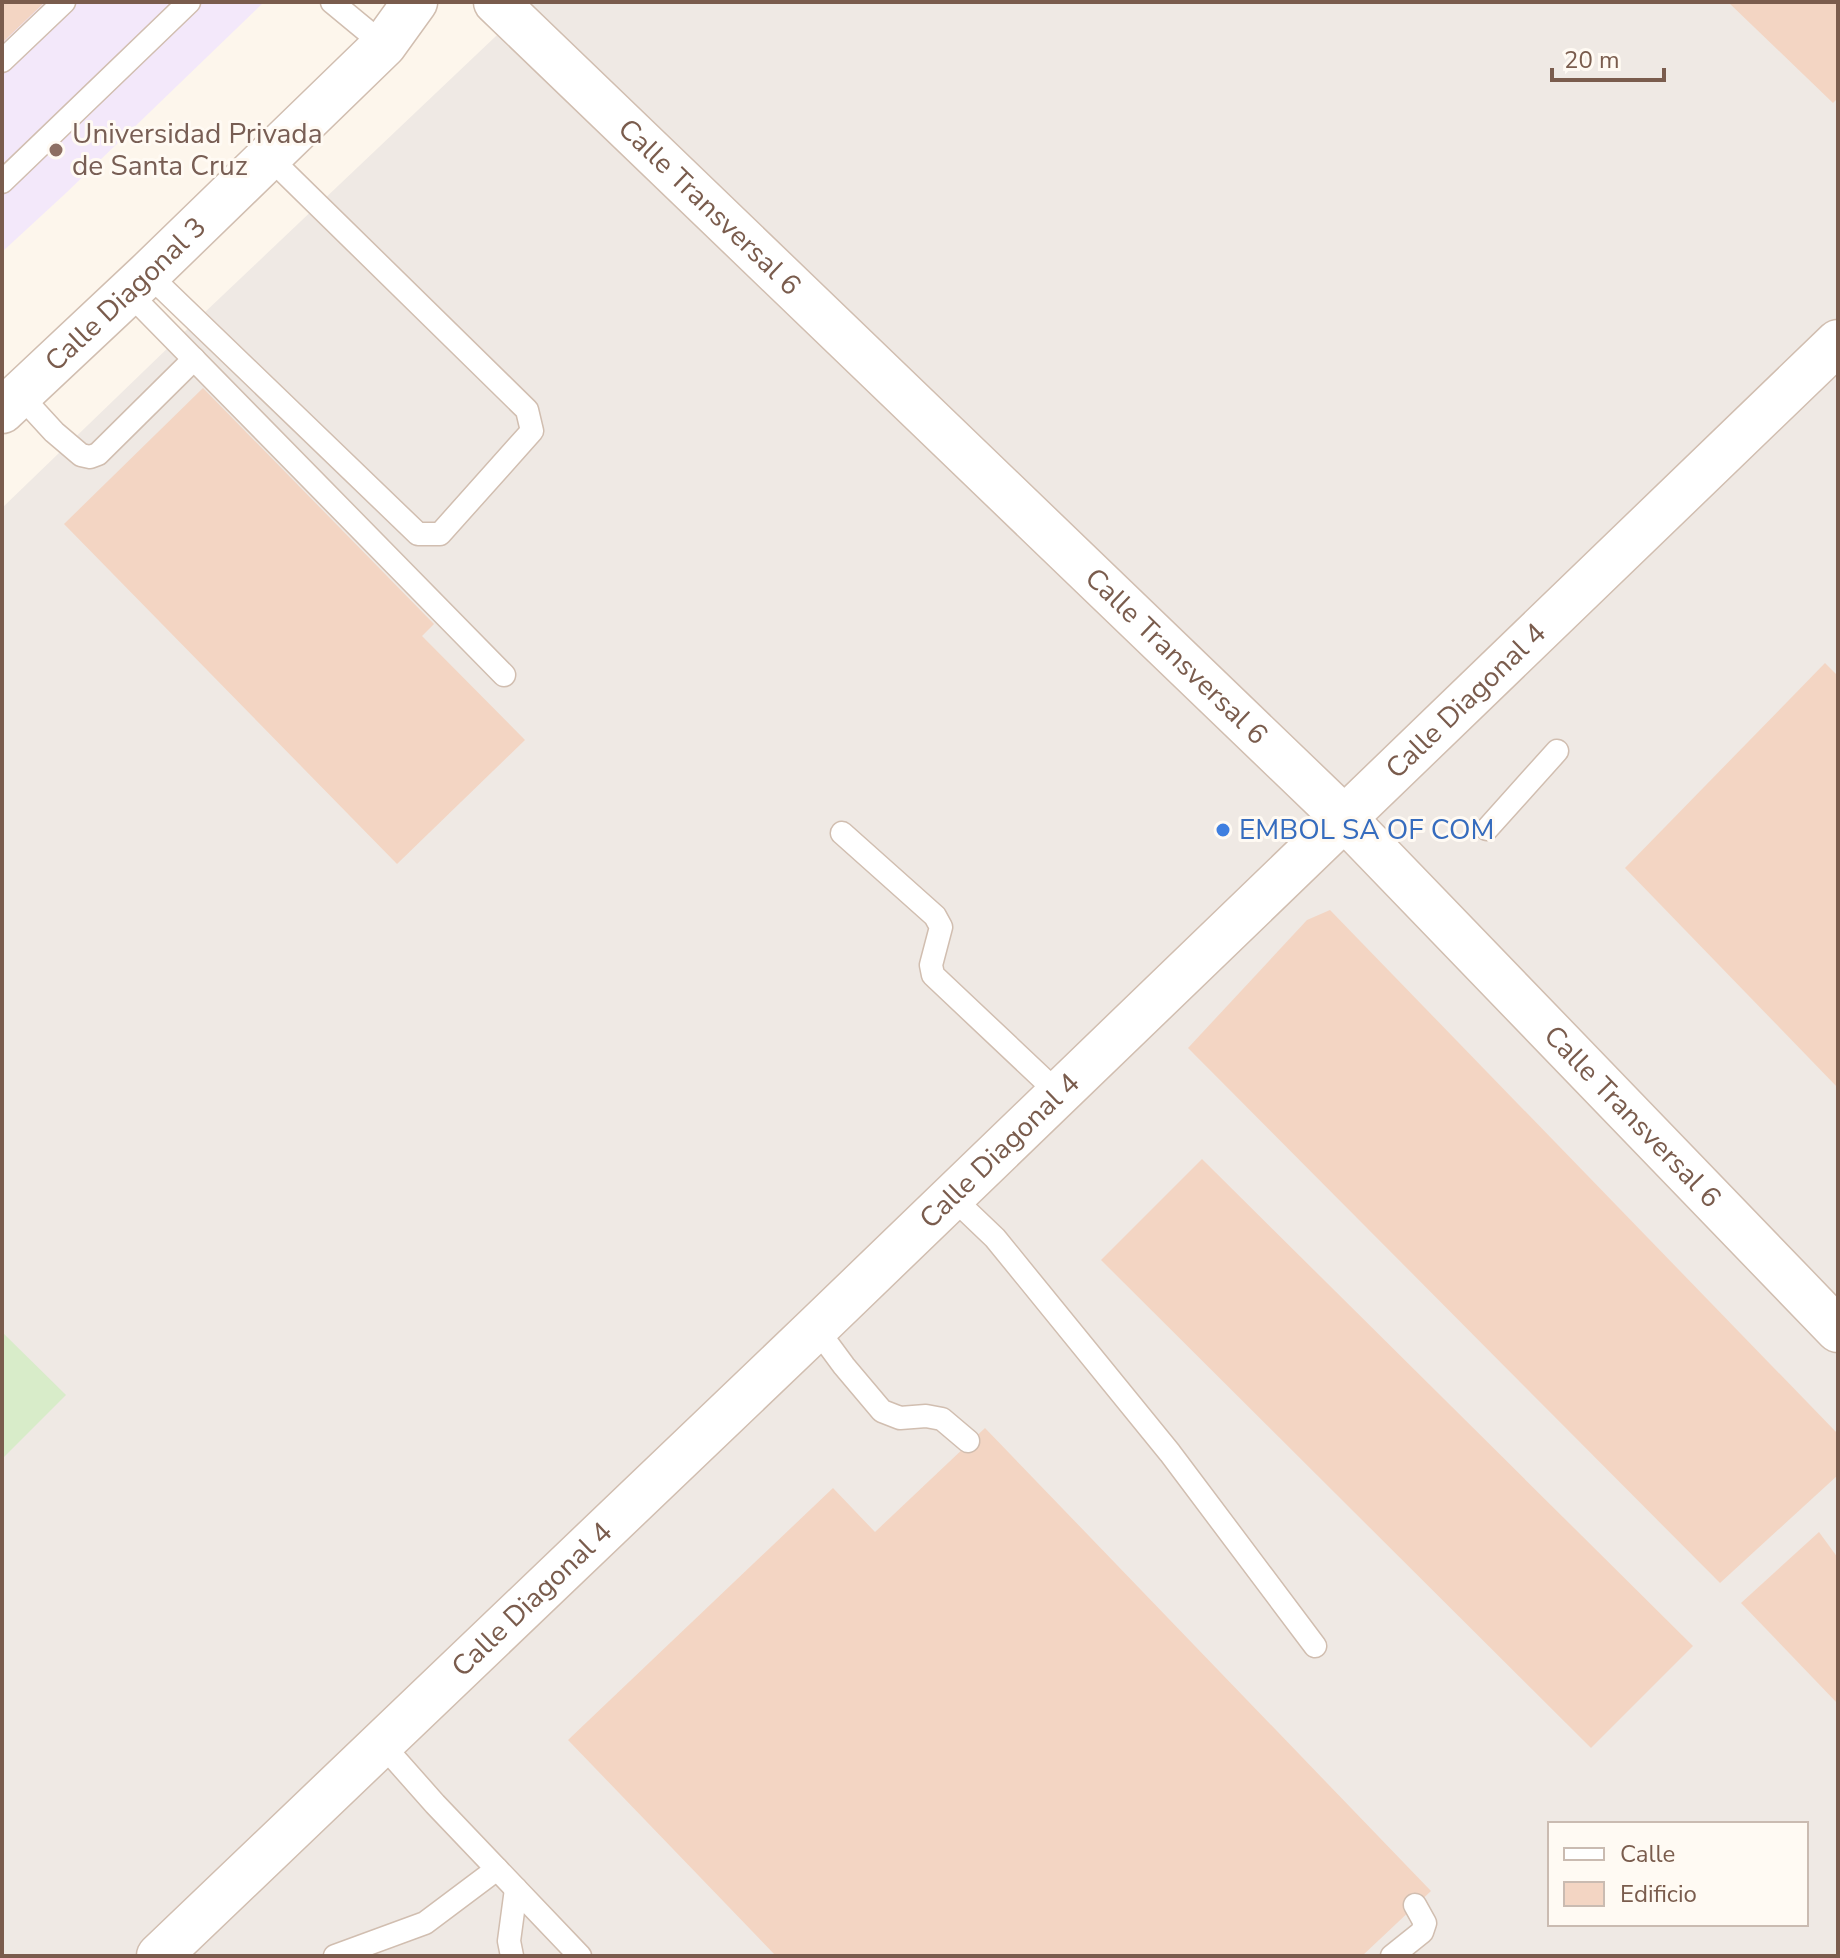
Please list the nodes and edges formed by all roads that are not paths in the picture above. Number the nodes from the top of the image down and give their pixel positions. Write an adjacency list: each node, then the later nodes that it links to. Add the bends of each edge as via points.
1 (64, 2): 7 (lane)
2 (189, 2): 9 (lane)
3 (332, 2): 6 (lane)
4 (415, 2): 6 (street, Calle Diagonal 3)
5 (496, 2): 16 (street, Calle Transversal 6)
6 (384, 45): 8 (street, Calle Diagonal 3)
7 (2, 61)
8 (269, 157): 10 (street, Calle Diagonal 3); 10 (lane, via 527,410 532,431 440,534 418,534)
9 (2, 182)
10 (138, 283): 12 (lane); 13 (street, Calle Diagonal 3)
11 (1838, 342): 16 (street, Calle Diagonal 4)
12 (194, 359): 13 (lane, via 90,457); 14 (lane)
13 (11, 403)
14 (504, 675)
15 (1557, 751): 17 (lane)
16 (1343, 817): 19 (street, Calle Diagonal 4); 22 (street, Calle Transversal 6)
17 (1487, 829)
18 (842, 833): 19 (lane, via 935,916 941,927 933,975)
19 (1058, 1093): 20 (street, Calle Diagonal 4)
20 (951, 1196): 21 (street, Calle Diagonal 4); 24 (lane, via 995,1238 1170,1453)
21 (816, 1328): 23 (lane, via 882,1411 900,1418 942,1419); 25 (street, Calle Diagonal 4)
22 (1838, 1330)
23 (968, 1441)
24 (1315, 1646)
25 (381, 1743): 26 (lane); 29 (street, Calle Diagonal 4)
26 (497, 1869): 27 (lane); 30 (lane, via 425,1923)
27 (516, 1889): 31 (lane); 32 (lane)
28 (1415, 1905): 33 (lane, via 1425,1923 1422,1932)
29 (159, 1956)
30 (335, 1956)
31 (512, 1956)
32 (580, 1956)
33 (1392, 1956)

